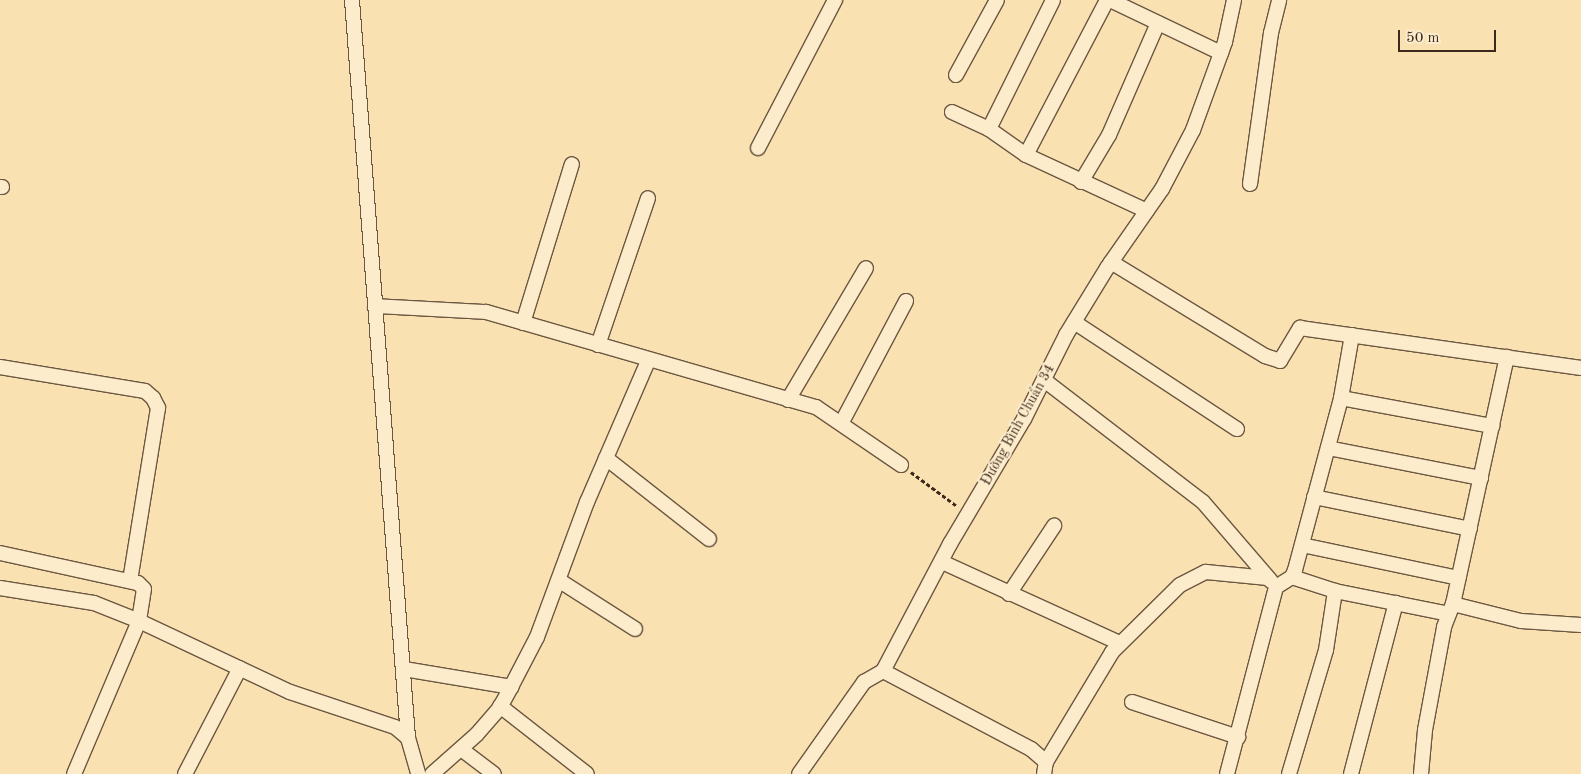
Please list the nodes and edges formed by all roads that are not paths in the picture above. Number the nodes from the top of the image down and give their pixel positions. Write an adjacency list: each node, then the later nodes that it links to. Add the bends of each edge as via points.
1 (352, 0): 23 (street)
2 (835, 0): 13 (street)
3 (997, 0): 10 (street)
4 (1053, 0): 12 (street)
5 (1108, 0): 8 (street); 14 (street)
6 (1234, 0): 9 (street, Đường Bình Chuẩn 34)
7 (1279, 0): 17 (street, via 1271,33)
8 (1158, 23): 9 (street); 16 (street, via 1109,135)
9 (1221, 53): 19 (street, Đường Bình Chuẩn 34, via 1193,130)
10 (956, 75)
11 (952, 112): 12 (street)
12 (989, 129): 14 (street)
13 (758, 148)
14 (1026, 155): 16 (street)
15 (572, 164): 25 (street)
16 (1081, 182): 19 (street)
17 (1250, 184)
18 (648, 198): 27 (street)
19 (1147, 211): 20 (street, Đường Bình Chuẩn 34)
20 (1110, 262): 24 (street, Đường Bình Chuẩn 34); 26 (street, via 1265,356 1280,361 1300,328)
21 (866, 268): 34 (street)
22 (906, 301): 35 (street)
23 (375, 306): 25 (street, via 486,312); 64 (street)
24 (1074, 322): 32 (street, Đường Bình Chuẩn 34); 37 (street)
25 (522, 323): 27 (street)
26 (1352, 335): 28 (street); 33 (street)
27 (598, 346): 29 (street)
28 (1507, 357): 31 (street); 36 (street)
29 (648, 361): 34 (street); 39 (street)
30 (0, 367): 51 (street, via 145,391 153,398 158,408)
31 (1581, 368)
32 (1044, 380): 48 (street, Đường Bình Chuẩn 34); 53 (street, via 1203,502)
33 (1341, 398): 36 (street); 38 (street)
34 (788, 400): 35 (street, via 816,407)
35 (842, 422): 40 (street)
36 (1492, 426): 41 (street)
37 (1237, 429)
38 (1328, 448): 41 (street); 42 (street)
39 (606, 458): 45 (street); 52 (street)
40 (901, 465)
41 (1481, 478): 44 (street)
42 (1314, 497): 44 (street); 46 (street)
43 (1054, 526): 56 (street)
44 (1470, 528): 50 (street)
45 (709, 539)
46 (1302, 545): 49 (street); 50 (street)
47 (0, 553): 51 (street)
48 (942, 562): 56 (street); 65 (street, Đường Bình Chuẩn 34)
49 (1292, 577): 53 (street); 55 (street)
50 (1459, 578): 58 (street)
51 (130, 581): 59 (street, via 144,589)
52 (560, 581): 61 (street); 66 (street)
53 (1272, 582): 62 (street, via 1206,572 1180,585); 69 (street)
54 (0, 588): 59 (street, via 94,603)
55 (1335, 591): 57 (street); 81 (street, via 1326,650)
56 (1009, 594): 62 (street)
57 (1396, 603): 58 (street); 82 (street)
58 (1451, 609): 60 (street, via 1521,621); 83 (street, via 1425,730)
59 (139, 621): 63 (street); 73 (street)
60 (1581, 625)
61 (635, 630)
62 (1120, 643): 72 (street)
63 (240, 668): 70 (street, via 326,706 395,727); 74 (street)
64 (404, 669): 66 (street); 70 (street)
65 (883, 671): 72 (street, via 994,728); 79 (street, via 864,682)
66 (511, 687): 68 (street)
67 (1132, 702): 69 (street)
68 (500, 706): 71 (street); 78 (street)
69 (1238, 737): 80 (street)
70 (408, 738): 75 (street)
71 (460, 749): 76 (street); 77 (street)
72 (1045, 768)
73 (74, 774)
74 (185, 774)
75 (418, 774)
76 (432, 774)
77 (494, 774)
78 (587, 774)
79 (799, 774)
80 (1227, 774)
81 (1289, 774)
82 (1351, 774)
83 (1421, 774)

